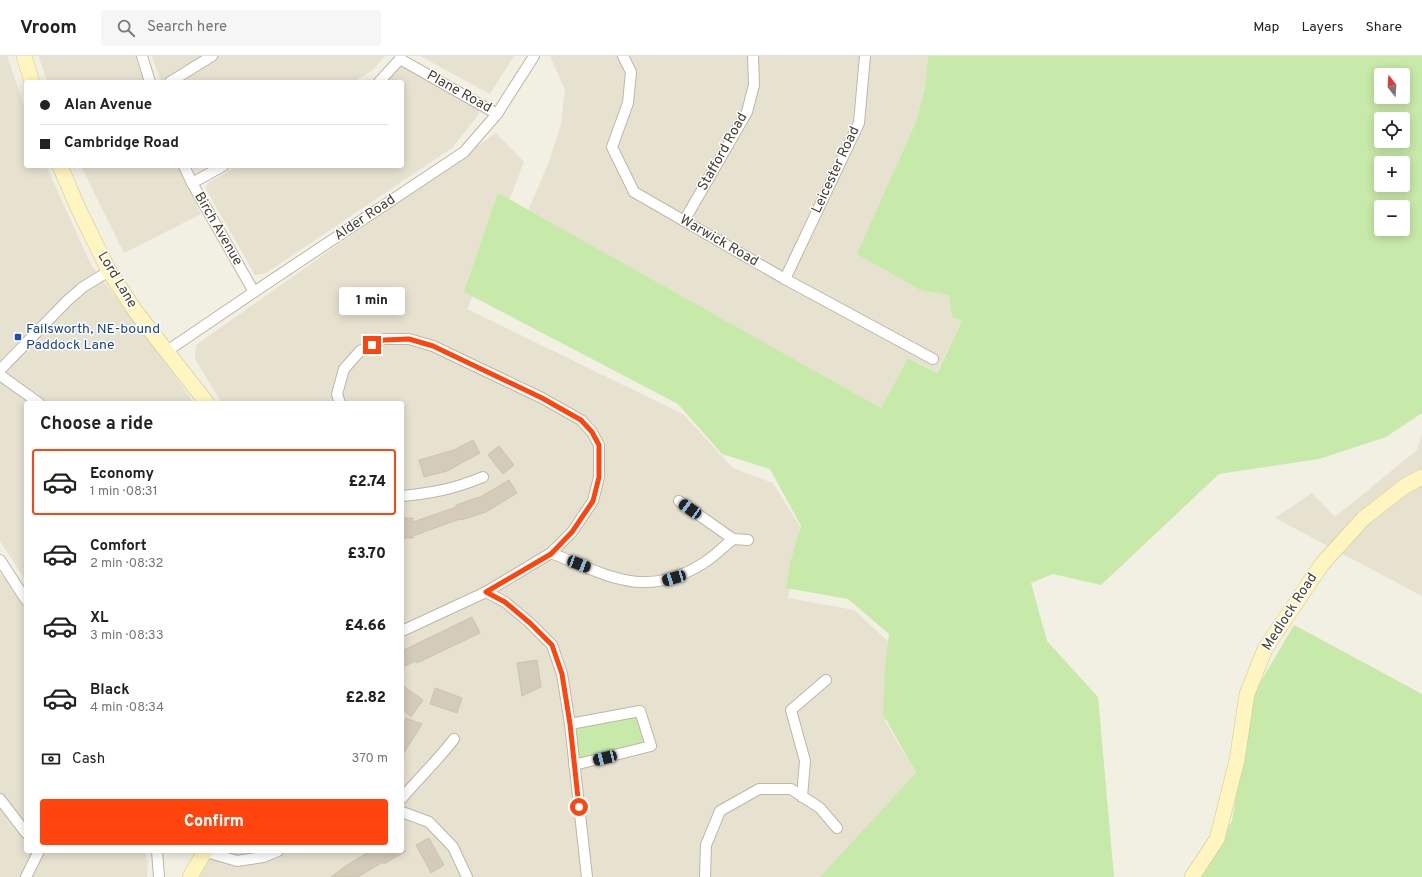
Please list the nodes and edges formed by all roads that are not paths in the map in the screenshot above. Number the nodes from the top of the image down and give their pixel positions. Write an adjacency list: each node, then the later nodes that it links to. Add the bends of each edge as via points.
1 (24, 56): 9 (street)
2 (142, 56): 10 (street)
3 (212, 56): 11 (street)
4 (534, 56): 13 (street, Alder Road)
5 (622, 56): 18 (street, Warwick Road, via 631,72 628,103 612,147 634,192)
6 (753, 56): 18 (street, Stafford Road, via 754,85 747,112)
7 (865, 56): 20 (street, Leicester Road, via 859,123)
8 (400, 58): 12 (street); 13 (street, Plane Road)
9 (31, 80)
10 (149, 80)
11 (173, 80)
12 (381, 80)
13 (497, 114): 21 (street, Alder Road, via 464,152)
14 (61, 168): 19 (street, Lord Lane)
15 (185, 168): 17 (street, Birch Avenue)
16 (219, 168): 17 (street)
17 (192, 183): 21 (street, Birch Avenue)
18 (684, 221): 20 (street, Warwick Road)
19 (110, 271): 22 (street, Lord Lane, via 136,312); 24 (street, via 83,286)
20 (785, 279): 23 (street, Warwick Road)
21 (254, 292): 22 (street, Alder Road)
22 (167, 351): 27 (street, Lord Lane)
23 (933, 359)
24 (0, 370)
25 (0, 375): 26 (street)
26 (36, 401)
27 (205, 401)
28 (339, 401): 35 (street, via 337,394 344,369 360,350 384,340 409,339 455,356 581,420 599,445 599,477 593,501 572,532)
29 (483, 477): 31 (street, via 452,488)
30 (1422, 477): 61 (street, Medlock Road, via 1405,486 1364,518 1322,564 1265,649 1247,694 1237,760 1217,839)
31 (404, 496)
32 (679, 501): 33 (street)
33 (733, 539): 34 (street); 35 (street, via 704,564 684,575 663,581 641,583 620,580)
34 (748, 540)
35 (551, 554): 37 (street)
36 (0, 560): 38 (street)
37 (486, 592): 39 (street); 41 (street, via 505,602 552,645 562,674)
38 (24, 597)
39 (404, 630)
40 (826, 680): 45 (street, via 791,710 805,761)
41 (570, 724): 43 (street); 43 (street, via 640,711 651,746)
42 (454, 739): 44 (street)
43 (574, 765): 59 (street)
44 (404, 796)
45 (802, 797): 48 (street, via 820,808); 60 (street, via 791,789 759,789 720,811 706,845)
46 (0, 799): 49 (street)
47 (404, 813): 58 (street, via 429,822 453,847)
48 (837, 828)
49 (24, 830)
50 (37, 853): 55 (street)
51 (157, 853): 56 (street)
52 (203, 853): 57 (street)
53 (211, 853): 54 (street, via 237,861 263,858)
54 (274, 853)
55 (26, 877)
56 (159, 877)
57 (190, 877)
58 (467, 877)
59 (587, 877)
60 (706, 877)
61 (1192, 877)

